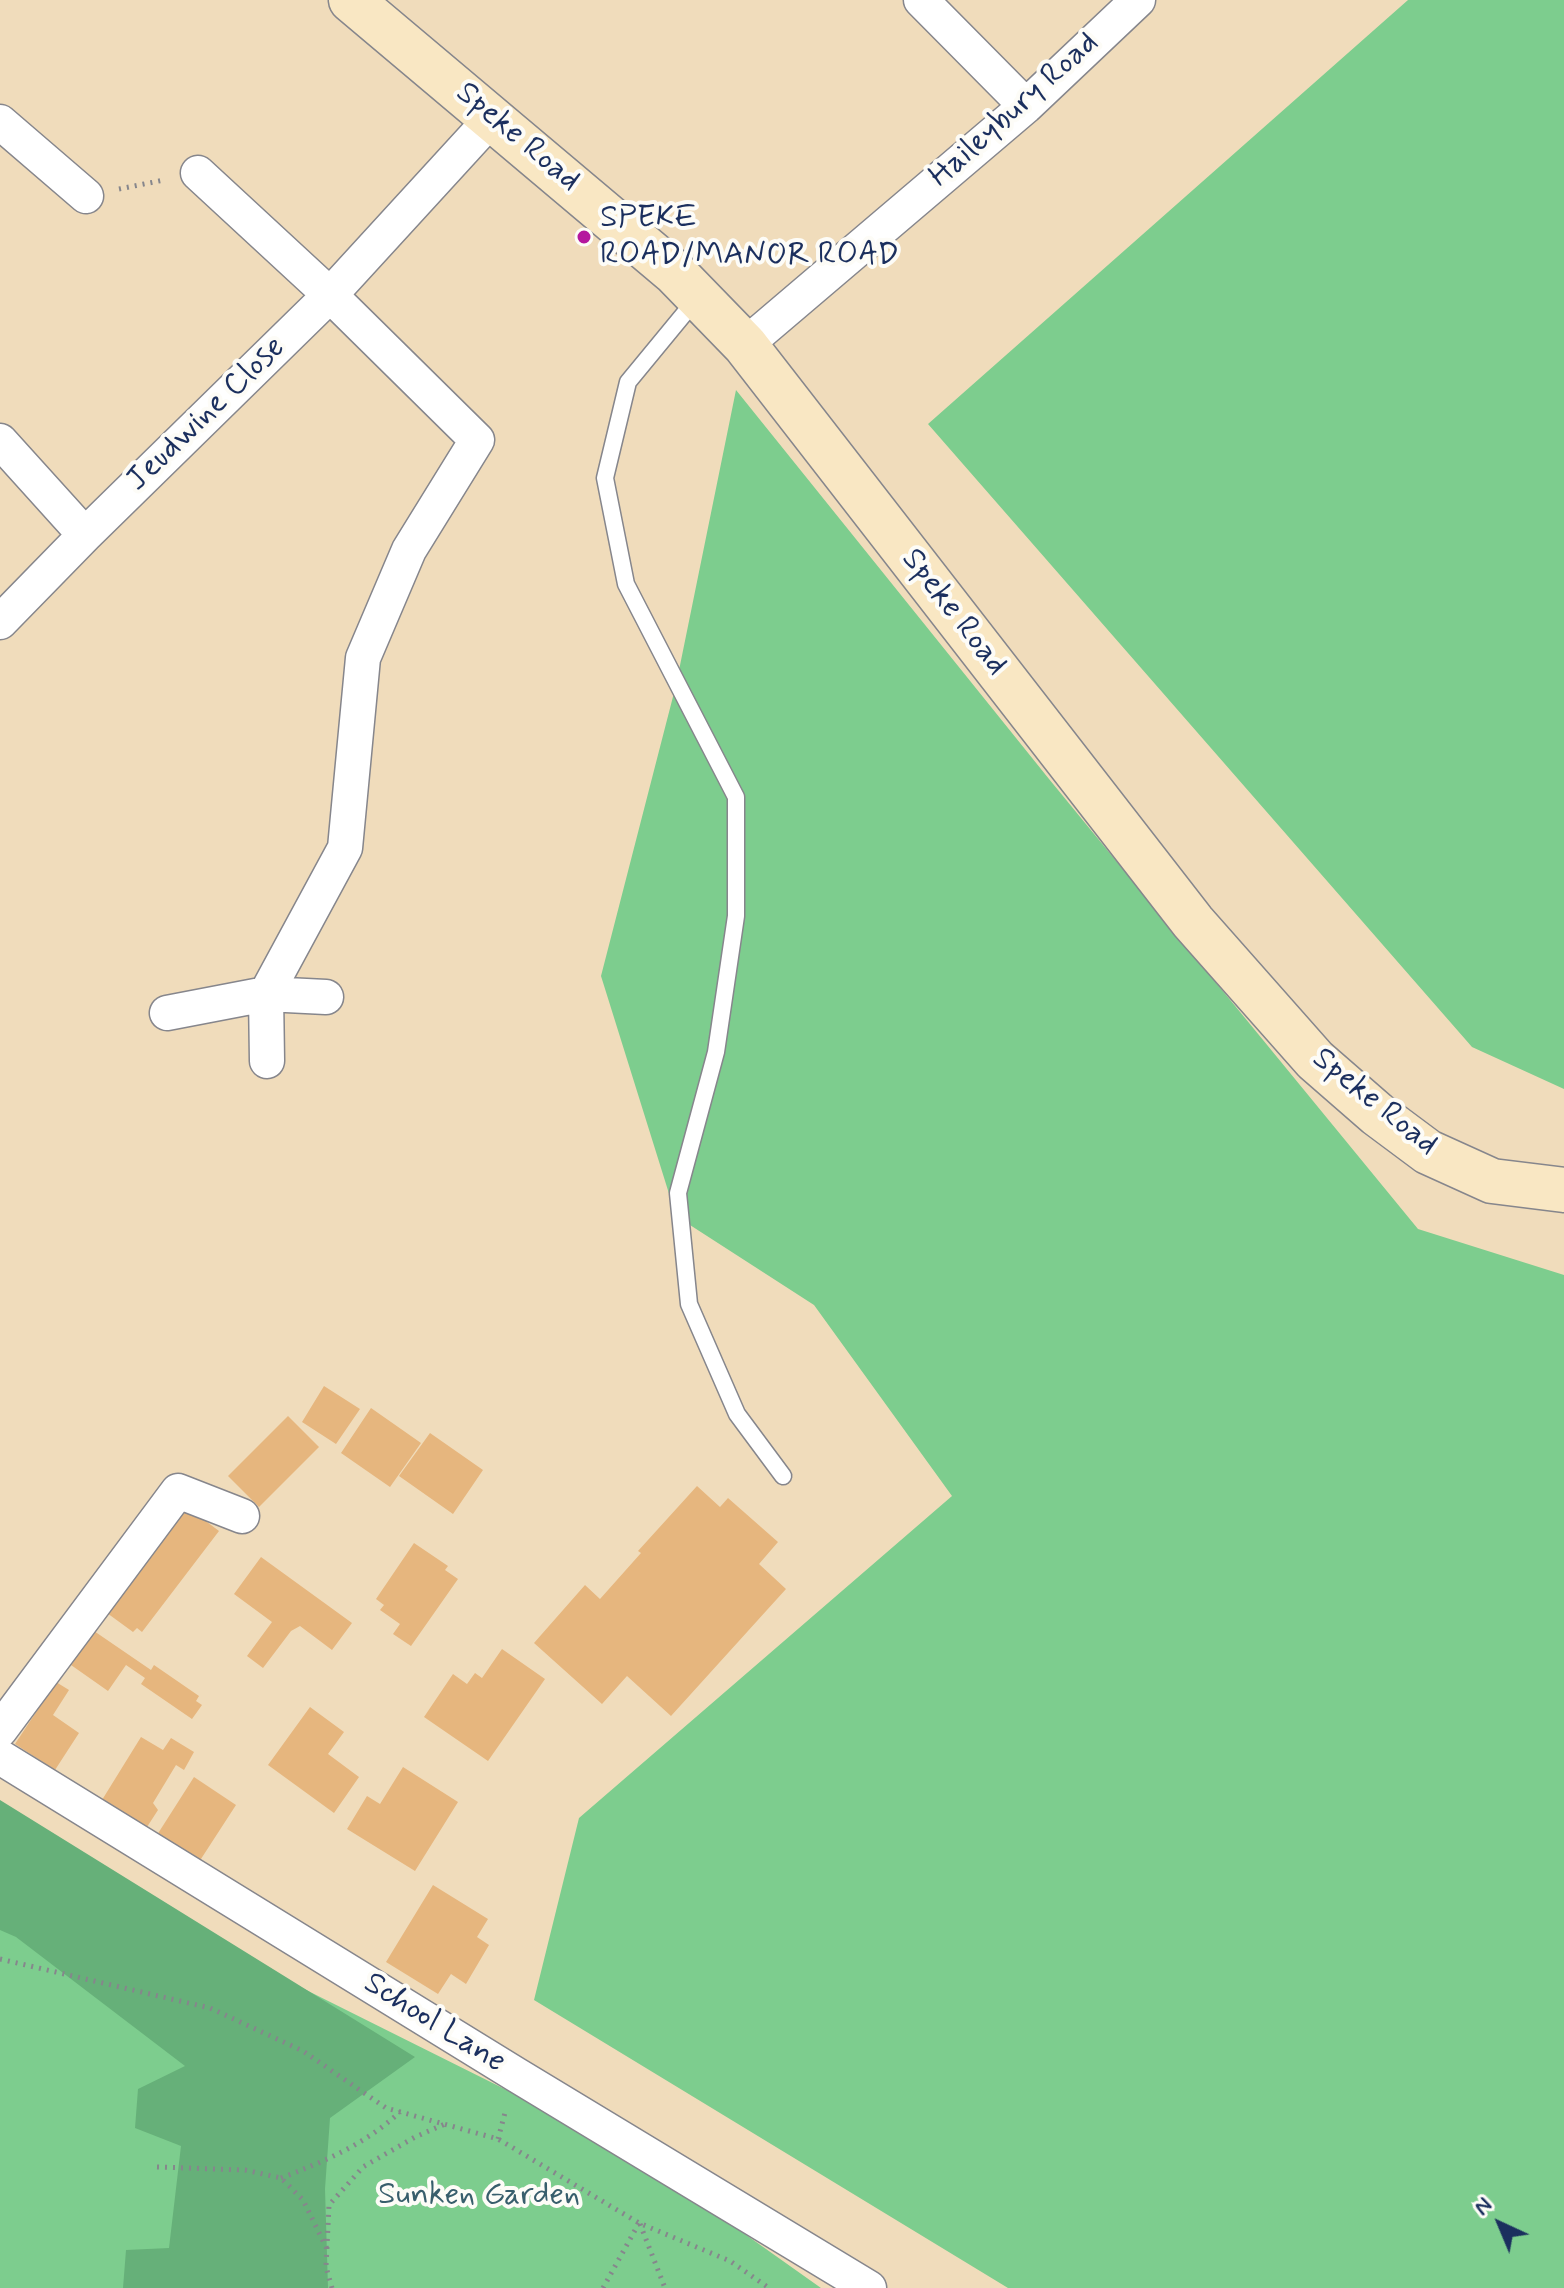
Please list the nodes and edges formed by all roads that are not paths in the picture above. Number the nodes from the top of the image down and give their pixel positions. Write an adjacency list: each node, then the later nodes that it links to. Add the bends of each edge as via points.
1 (351, 0): 5 (street, Speke Road)
2 (921, 0): 4 (street)
3 (1138, 0): 4 (street, Haileybury Road)
4 (1026, 106): 11 (street, Haileybury Road)
5 (493, 117): 9 (street, Jeudwine Close); 10 (street, Speke Road)
6 (0, 122): 8 (street)
7 (198, 173): 9 (street)
8 (86, 196)
9 (330, 295): 13 (street, Jeudwine Close); 15 (street, via 477,440 409,550 363,658 345,848)
10 (699, 295): 11 (street, Speke Road); 20 (lane, via 628,382 605,478 626,584 736,797 736,916 716,1052 678,1193 689,1304 737,1414)
11 (745, 345): 19 (street, Speke Road, via 1193,922 1315,1060 1428,1152 1492,1181)
12 (0, 441): 13 (street)
13 (85, 535): 14 (street, Jeudwine Close)
14 (0, 622)
15 (266, 994): 16 (street); 17 (street); 18 (street)
16 (326, 997)
17 (167, 1013)
18 (267, 1061)
19 (1564, 1190)
20 (783, 1476)
21 (242, 1516): 22 (street, via 178,1491)
22 (0, 1730)
23 (0, 1757): 24 (street, School Lane)
24 (869, 2288)

